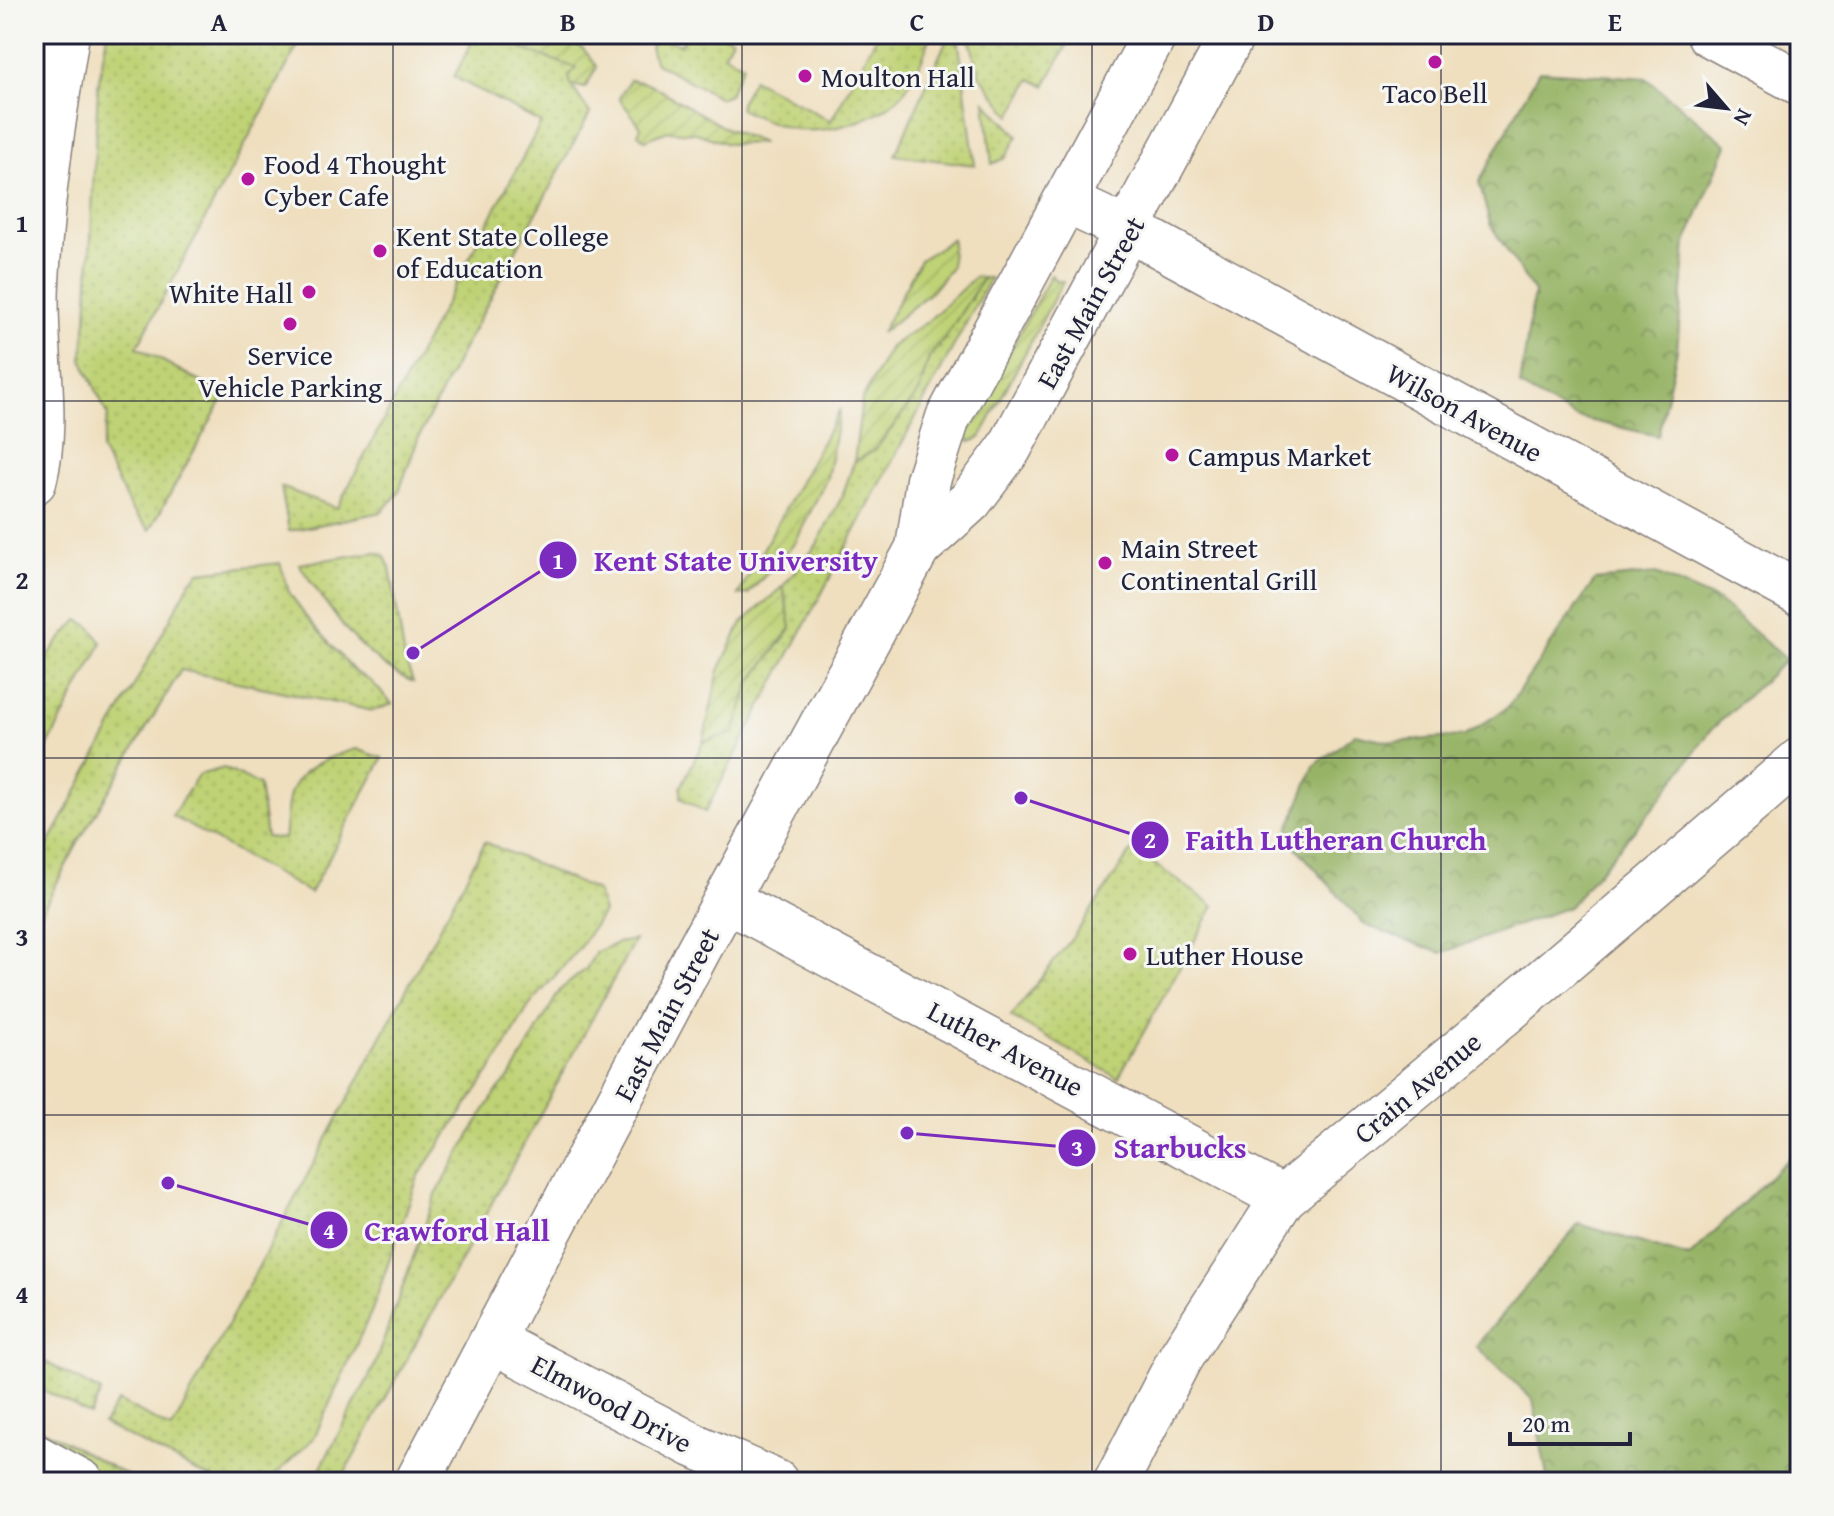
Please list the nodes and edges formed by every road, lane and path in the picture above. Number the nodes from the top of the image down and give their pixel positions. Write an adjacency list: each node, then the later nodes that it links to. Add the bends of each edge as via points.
1 (67, 34): 8 (street, via 36,284 42,395 41,455)
2 (1155, 34): 6 (street, East Main Street)
3 (1233, 34): 7 (street, East Main Street)
4 (1709, 34): 5 (street)
5 (1800, 83)
6 (1066, 201): 7 (street, Wilson Avenue); 9 (street, East Main Street, via 948,418 928,480)
7 (1129, 231): 9 (street, East Main Street, via 1009,449 970,501); 10 (street, Wilson Avenue)
8 (34, 482)
9 (918, 548): 12 (street, East Main Street)
10 (1800, 594)
11 (1800, 760): 13 (street, Crain Avenue)
12 (727, 900): 13 (street, Luther Avenue); 14 (street, East Main Street)
13 (1283, 1198): 19 (street, Crain Avenue, via 1180,1358)
14 (493, 1341): 17 (street, East Main Street); 18 (street, Elmwood Drive)
15 (34, 1456): 16 (street)
16 (82, 1482)
17 (417, 1482)
18 (776, 1482)
19 (1116, 1482)

